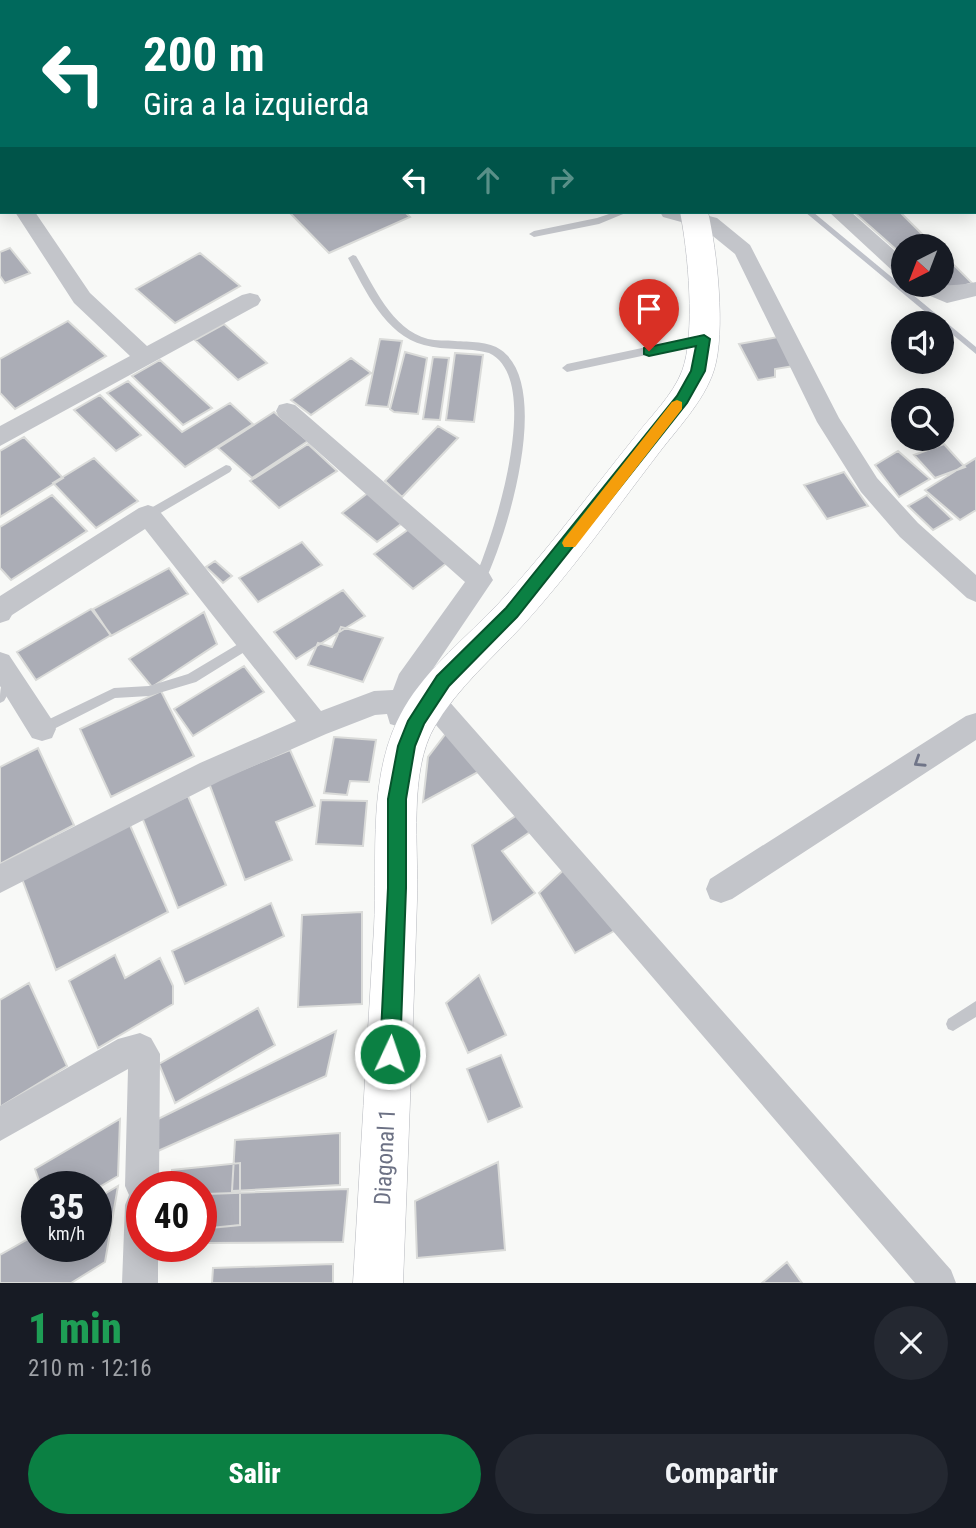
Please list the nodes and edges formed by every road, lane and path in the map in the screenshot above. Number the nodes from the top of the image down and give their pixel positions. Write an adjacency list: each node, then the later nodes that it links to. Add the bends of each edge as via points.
1 (26, 214): 12 (street, via 82,298)
2 (617, 214): 5 (lane)
3 (686, 214): 11 (street, Diagonal 1, via 699,239); 19 (street, via 720,229 750,259 829,422 869,485 909,530)
4 (841, 214): 7 (street)
5 (534, 234)
6 (353, 258): 18 (lane, via 379,308 414,338 493,350 508,363 521,408 518,446 503,520)
7 (891, 258)
8 (976, 289): 9 (street)
9 (954, 294)
10 (250, 300): 12 (street)
11 (704, 339): 13 (lane); 23 (street, Diagonal 1, via 698,371 682,399 512,613)
12 (144, 356): 15 (street)
13 (567, 368)
14 (287, 411): 18 (street)
15 (0, 437)
16 (226, 469): 17 (lane)
17 (148, 515): 20 (street); 21 (street)
18 (480, 580): 23 (street, via 408,682)
19 (976, 591)
20 (1, 607)
21 (250, 642): 24 (street); 26 (lane, via 192,678 149,691 114,693)
22 (3, 680): 26 (street)
23 (416, 700): 24 (street, via 374,703); 35 (street, Diagonal 1, via 417,721 397,799); 36 (street)
24 (316, 725): 27 (street, via 210,772)
25 (976, 725): 28 (street, one-way to 28)
26 (41, 729)
27 (0, 879)
28 (721, 889)
29 (976, 1008): 30 (lane)
30 (953, 1024)
31 (0, 1124): 32 (street, via 129,1050 141,1049)
32 (142, 1171)
33 (141, 1262): 34 (street)
34 (140, 1283)
35 (378, 1283)
36 (938, 1283)

